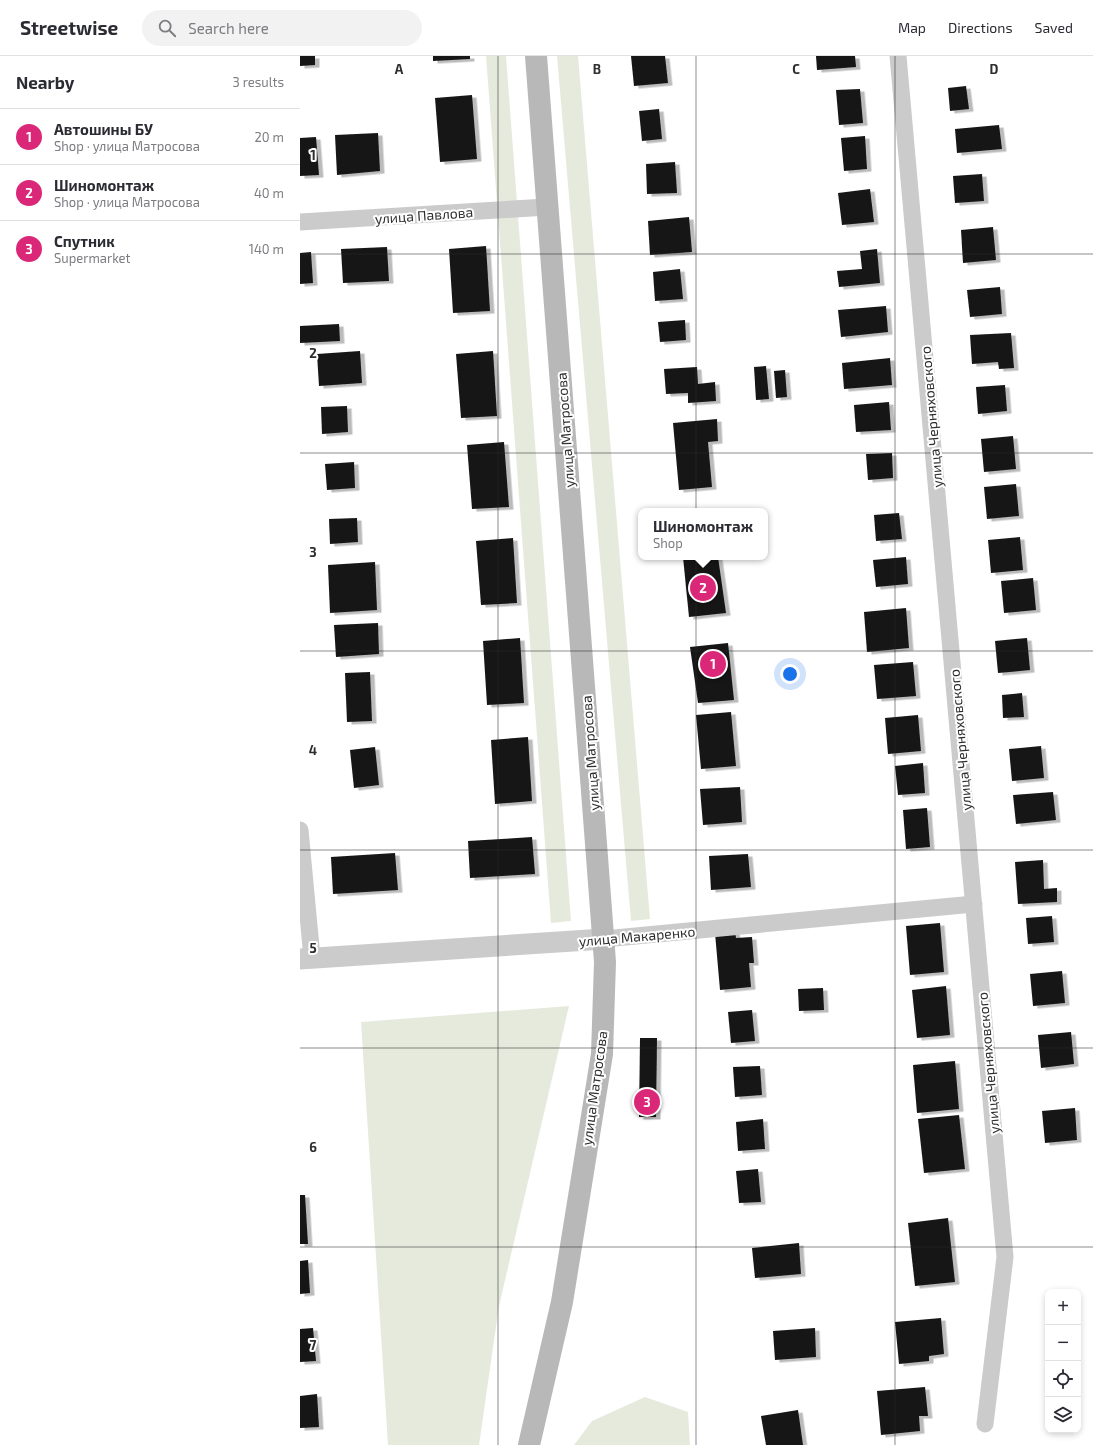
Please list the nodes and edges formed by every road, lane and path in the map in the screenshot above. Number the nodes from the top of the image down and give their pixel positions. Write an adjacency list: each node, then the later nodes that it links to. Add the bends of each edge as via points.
1 (536, 56): 3 (main road, улица Матросова)
2 (898, 56): 6 (street, улица Черняховского)
3 (547, 207): 4 (street, улица Павлова); 7 (main road, улица Матросова)
4 (300, 222)
5 (300, 830): 8 (street)
6 (974, 904): 7 (street, улица Макаренко); 9 (street, улица Черняховского, via 1004,1257)
7 (604, 939): 8 (street, улица Макаренко); 10 (main road, улица Матросова, via 602,1054 562,1302)
8 (306, 958)
9 (985, 1424)
10 (529, 1445)

